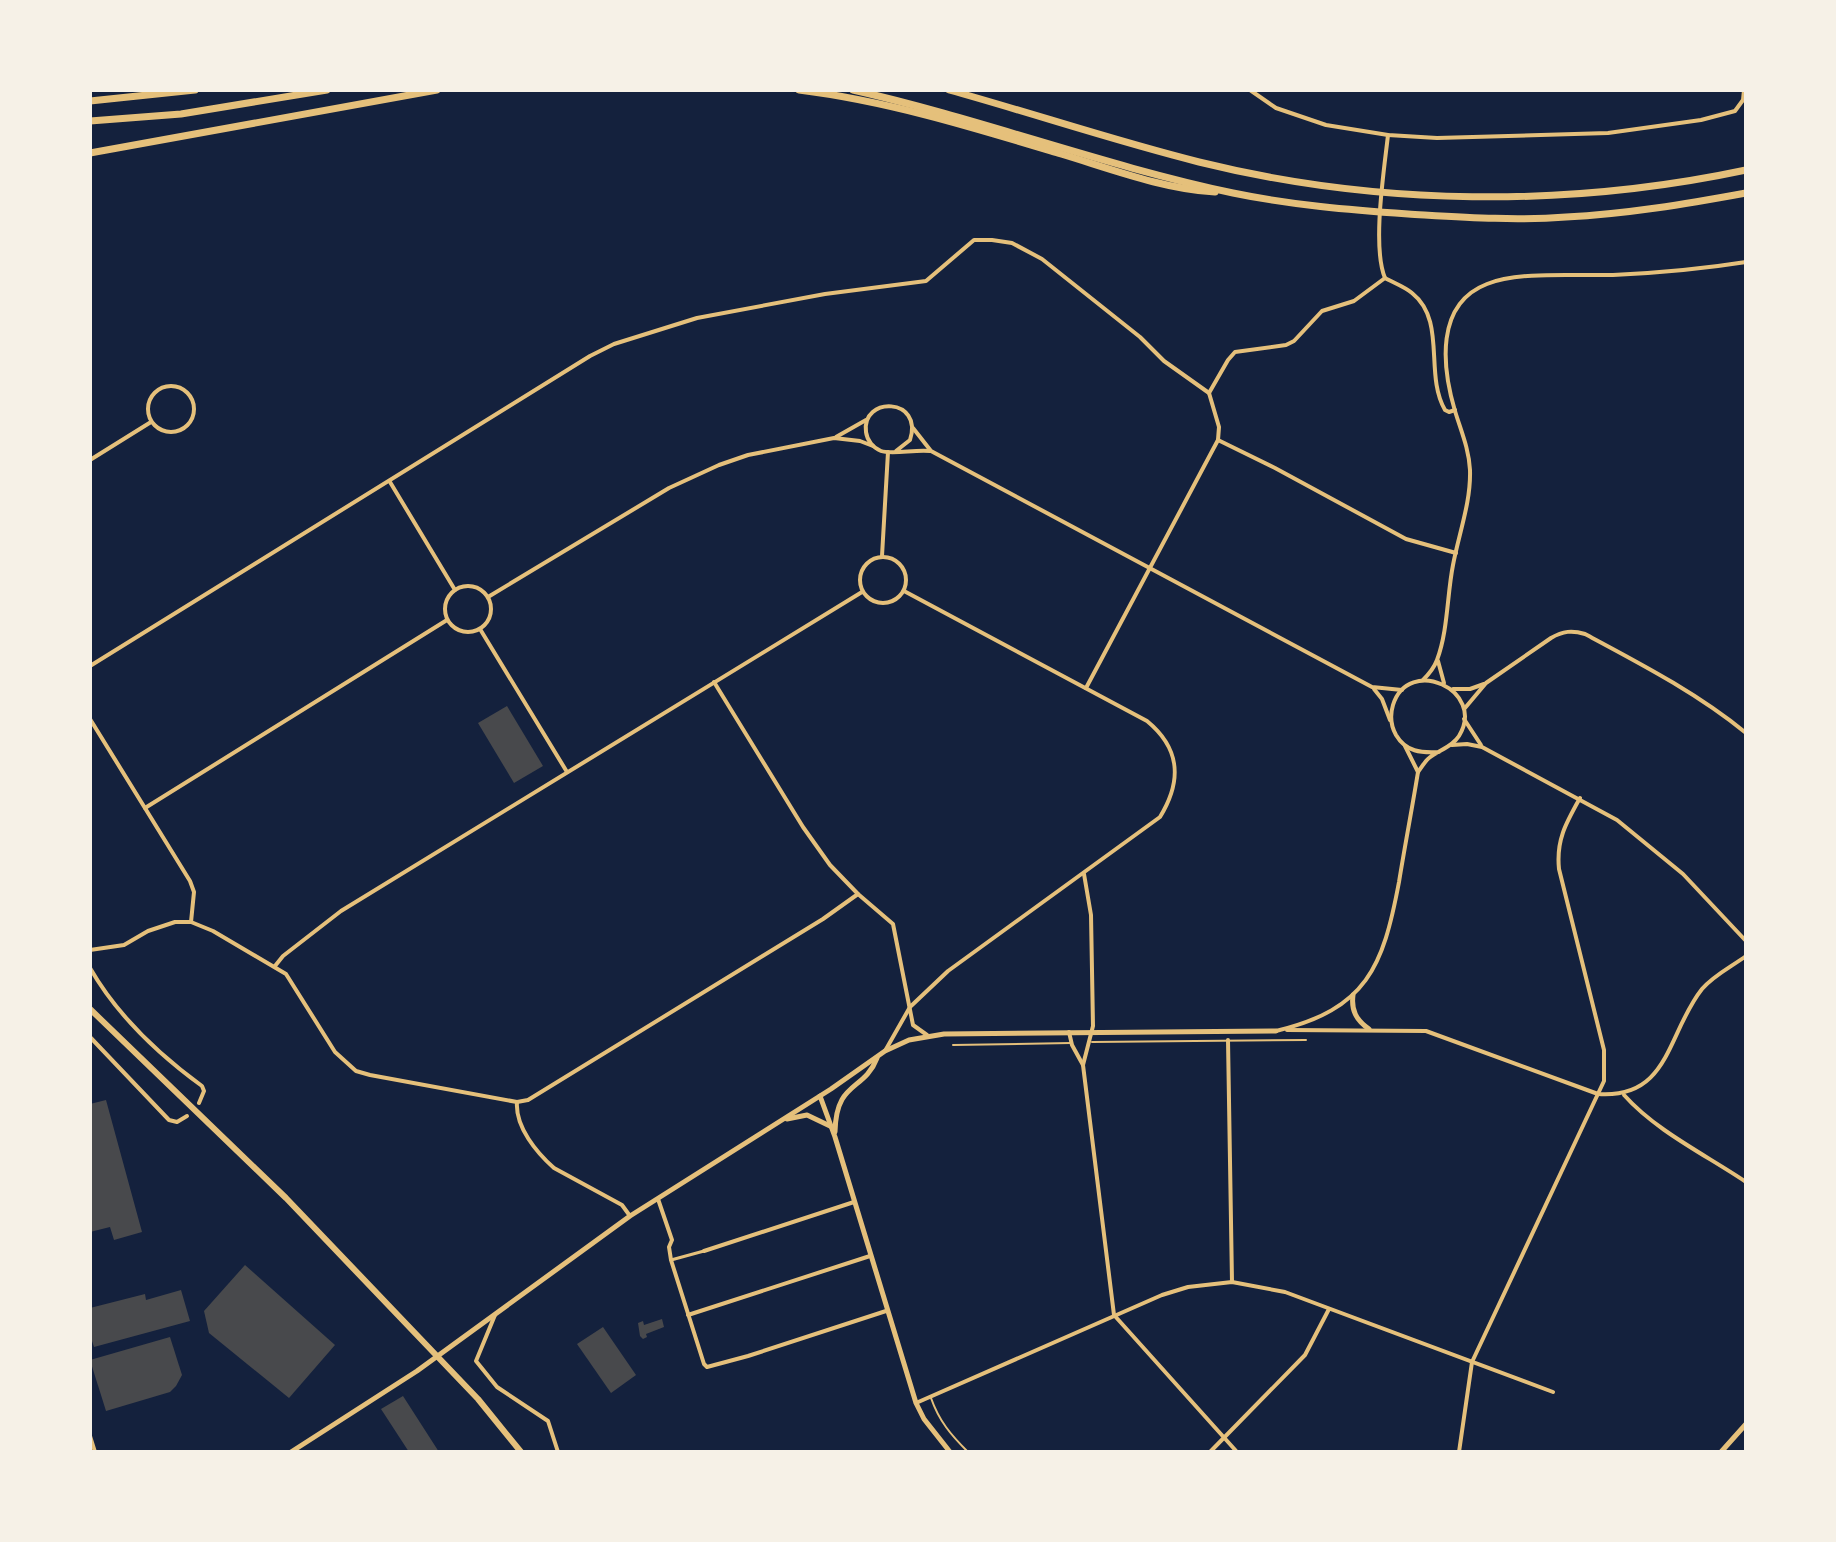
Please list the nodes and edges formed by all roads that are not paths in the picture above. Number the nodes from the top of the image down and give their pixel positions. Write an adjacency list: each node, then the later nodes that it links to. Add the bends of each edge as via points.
1 (195, 90): 9 (highway)
2 (327, 90): 10 (highway, via 181,114)
3 (437, 90): 12 (highway)
4 (799, 90): 14 (highway, via 920,114 1179,187)
5 (853, 90): 14 (highway)
6 (949, 90): 13 (highway, via 1202,163 1359,190 1565,195)
7 (1250, 90): 11 (street, via 1283,111 1342,129)
8 (1744, 90): 11 (street, via 1740,106 1726,115 1608,133)
9 (90, 101)
10 (90, 121)
11 (1388, 135): 17 (street, via 1379,244)
12 (90, 153)
13 (1746, 170)
14 (1234, 193): 15 (highway, via 1361,211 1506,219 1647,209)
15 (1746, 193)
16 (1746, 262): 19 (street, via 1632,274 1511,278 1474,290 1452,314 1446,334)
17 (1385, 278): 18 (street, via 1354,301 1322,311 1286,345 1235,352); 19 (street, via 1409,291 1428,313 1435,386 1445,410)
18 (1209, 393): 24 (street); 30 (street, via 1042,259 1012,243 974,240 926,281 697,318 614,344)
19 (1455, 410): 31 (street, via 1469,455 1470,480)
20 (869, 418): 22 (street, via 881,407 897,407 909,416); 23 (street); 25 (street, via 866,432)
21 (151, 422): 21 (street, via 170,433 184,429 195,410 190,396 177,387 155,392 148,406); 29 (street)
22 (913, 428): 26 (street, via 910,440); 27 (street)
23 (834, 438): 25 (street); 37 (street, via 748,455 693,475)
24 (1218, 440): 31 (street, via 1406,539); 33 (street)
25 (873, 446): 28 (street)
26 (896, 451): 27 (street); 28 (street)
27 (931, 451): 33 (street)
28 (888, 452): 32 (street)
29 (90, 460)
30 (389, 482): 34 (street); 41 (street)
31 (1456, 553): 40 (street)
32 (882, 556): 35 (street, via 905,570); 36 (street, via 862,568)
33 (1149, 568): 46 (street); 47 (street)
34 (455, 590): 37 (street, via 476,587); 38 (street, via 446,600)
35 (904, 591): 36 (street, via 894,601 880,603); 47 (street)
36 (862, 592): 43 (street)
37 (488, 597): 39 (street, via 490,618)
38 (447, 620): 39 (street, via 458,631); 62 (street)
39 (480, 629): 59 (street)
40 (1438, 659): 42 (street); 45 (street)
41 (90, 666)
42 (1423, 680): 45 (street); 49 (street)
43 (714, 682): 59 (street); 64 (street, via 803,827)
44 (1486, 683): 48 (street); 50 (street); 54 (street, via 1551,638 1574,631 1669,679)
45 (1444, 684): 48 (street)
46 (1372, 687): 49 (street); 53 (street)
47 (1086, 688): 63 (street, via 1157,729 1170,748 1175,771 1172,794 1160,817)
48 (1451, 689): 50 (street)
49 (1402, 690): 53 (street)
50 (1464, 709): 51 (street)
51 (1464, 718): 56 (street); 57 (street)
52 (90, 719): 62 (street)
53 (1391, 723): 55 (street)
54 (1746, 733)
55 (1404, 745): 58 (street, via 1422,753); 60 (street)
56 (1452, 745): 57 (street); 58 (street)
57 (1482, 747): 61 (street)
58 (1439, 752): 60 (street)
59 (567, 772): 69 (street, via 341,911)
60 (1418, 772): 71 (street, via 1385,945)
61 (1580, 798): 66 (street, via 1651,845); 88 (street, via 1564,827 1558,854 1604,1050 1605,1073)
62 (145, 808): 65 (street, via 190,881)
63 (1084, 873): 72 (street, via 993,936); 77 (street, via 1091,915)
64 (858, 894): 72 (street, via 893,924); 91 (street, via 674,1011)
65 (191, 922): 67 (street, via 175,922 124,945); 69 (street)
66 (1746, 941)
67 (90, 950)
68 (1746, 956): 89 (street, via 1702,989 1662,1063)
69 (275, 966): 91 (street, via 286,974 335,1052 356,1071)
70 (90, 968): 92 (street, via 111,1001 145,1037 202,1086)
71 (1353, 995): 74 (street, via 1355,1016); 75 (street, via 1325,1015)
72 (910, 1007): 78 (street, via 913,1025); 85 (street)
73 (90, 1009): 119 (highway, via 286,1198 478,1399)
74 (1369, 1029): 75 (street); 88 (street, via 1440,1035)
75 (1276, 1031): 77 (street)
76 (1069, 1032): 77 (street); 78 (street); 83 (street)
77 (1092, 1032): 82 (street)
78 (927, 1035): 85 (street)
79 (90, 1037): 93 (street, via 169,1120)
80 (1228, 1040): 81 (lane); 82 (lane); 104 (street)
81 (1306, 1040)
82 (1091, 1042): 87 (street)
83 (1071, 1043): 84 (lane); 87 (street)
84 (953, 1045)
85 (885, 1051): 86 (street)
86 (877, 1057): 90 (street); 96 (street, via 872,1072 840,1101)
87 (1083, 1065): 109 (street)
88 (1598, 1094): 89 (street); 110 (street)
89 (1624, 1095): 97 (street)
90 (820, 1096): 94 (street); 95 (street)
91 (517, 1102): 100 (street, via 520,1122 545,1160 622,1205)
92 (199, 1103)
93 (187, 1116)
94 (783, 1119): 95 (street, via 807,1115); 98 (street)
95 (831, 1127): 96 (street)
96 (835, 1137): 99 (street)
97 (1746, 1182)
98 (658, 1198): 100 (street); 103 (street, via 672,1240)
99 (854, 1202): 101 (street); 102 (street)
100 (630, 1216): 107 (street)
101 (704, 1251): 103 (street)
102 (870, 1256): 106 (street); 108 (street)
103 (671, 1260): 108 (street)
104 (1232, 1282): 105 (street, via 1285,1292); 109 (street, via 1188,1287)
105 (1329, 1309): 110 (street); 116 (street, via 1305,1355)
106 (886, 1311): 108 (street, via 711,1367 704,1364); 113 (street)
107 (495, 1315): 118 (street); 120 (street, via 476,1361 497,1387 548,1421)
108 (688, 1315)
109 (1114, 1315): 112 (street); 116 (street)
110 (1472, 1362): 111 (street); 125 (street)
111 (1553, 1392)
112 (930, 1396): 113 (street); 122 (lane, via 947,1431)
113 (916, 1403): 121 (street)
114 (1746, 1424): 126 (street)
115 (90, 1436): 117 (street)
116 (1225, 1439): 123 (street); 124 (street)
117 (95, 1452)
118 (291, 1452)
119 (521, 1452)
120 (558, 1452)
121 (950, 1452)
122 (968, 1452)
123 (1210, 1452)
124 (1237, 1452)
125 (1459, 1452)
126 (1721, 1452)

